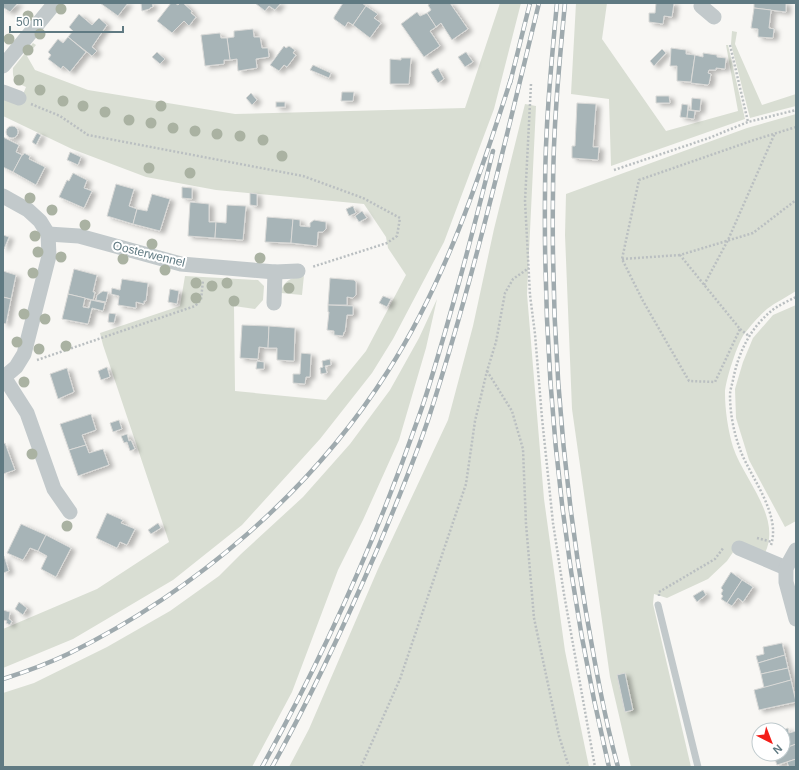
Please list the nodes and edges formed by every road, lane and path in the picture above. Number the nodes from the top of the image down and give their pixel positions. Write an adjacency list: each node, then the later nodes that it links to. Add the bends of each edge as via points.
1 (55, 3): 5 (street)
2 (702, 3): 3 (street, via 701,6)
3 (714, 17)
4 (730, 45): 10 (path)
5 (3, 66)
6 (531, 84): 20 (path, via 525,201)
7 (3, 92): 8 (street)
8 (19, 98): 21 (path, via 60,116 88,135 303,176 362,198 400,218 397,236 387,243)
9 (796, 110): 10 (path)
10 (748, 122): 13 (path)
11 (796, 127): 12 (path)
12 (775, 133): 17 (path); 19 (path, via 639,180)
13 (614, 170)
14 (3, 196): 16 (street, via 28,210 40,221)
15 (796, 200): 17 (path, via 753,232)
16 (48, 234): 22 (street, Oosterwennel, via 79,236 181,264); 31 (street, via 49,256 24,354 16,367)
17 (728, 240): 18 (path); 24 (path)
18 (680, 255): 19 (path); 24 (path)
19 (622, 259): 27 (path, via 689,381 715,382)
20 (529, 268): 30 (path, via 513,279 505,293 496,342); 43 (path, via 553,523)
21 (298, 271): 22 (street, Oosterwennel)
22 (274, 272): 26 (street)
23 (204, 279): 29 (path, via 201,300 196,306 37,360)
24 (704, 285): 27 (path)
25 (796, 297): 28 (path, via 770,312)
26 (274, 303)
27 (740, 329): 28 (path)
28 (749, 336): 34 (path, via 736,364 730,394 731,417 741,452 771,518 774,534)
29 (32, 358)
30 (487, 371): 41 (path, via 475,421 466,484 400,679); 42 (path, via 512,411 523,449 534,618 559,736)
31 (3, 378): 32 (street, via 27,413 54,489)
32 (70, 512)
33 (750, 536): 34 (path)
34 (772, 542): 37 (path)
35 (731, 547): 37 (street); 39 (path, via 659,592)
36 (796, 550): 38 (street)
37 (766, 560): 38 (street)
38 (786, 568): 40 (street, via 786,582)
39 (658, 605): 44 (lane)
40 (796, 619)
41 (361, 767)
42 (569, 767)
43 (595, 767)
44 (698, 767)

